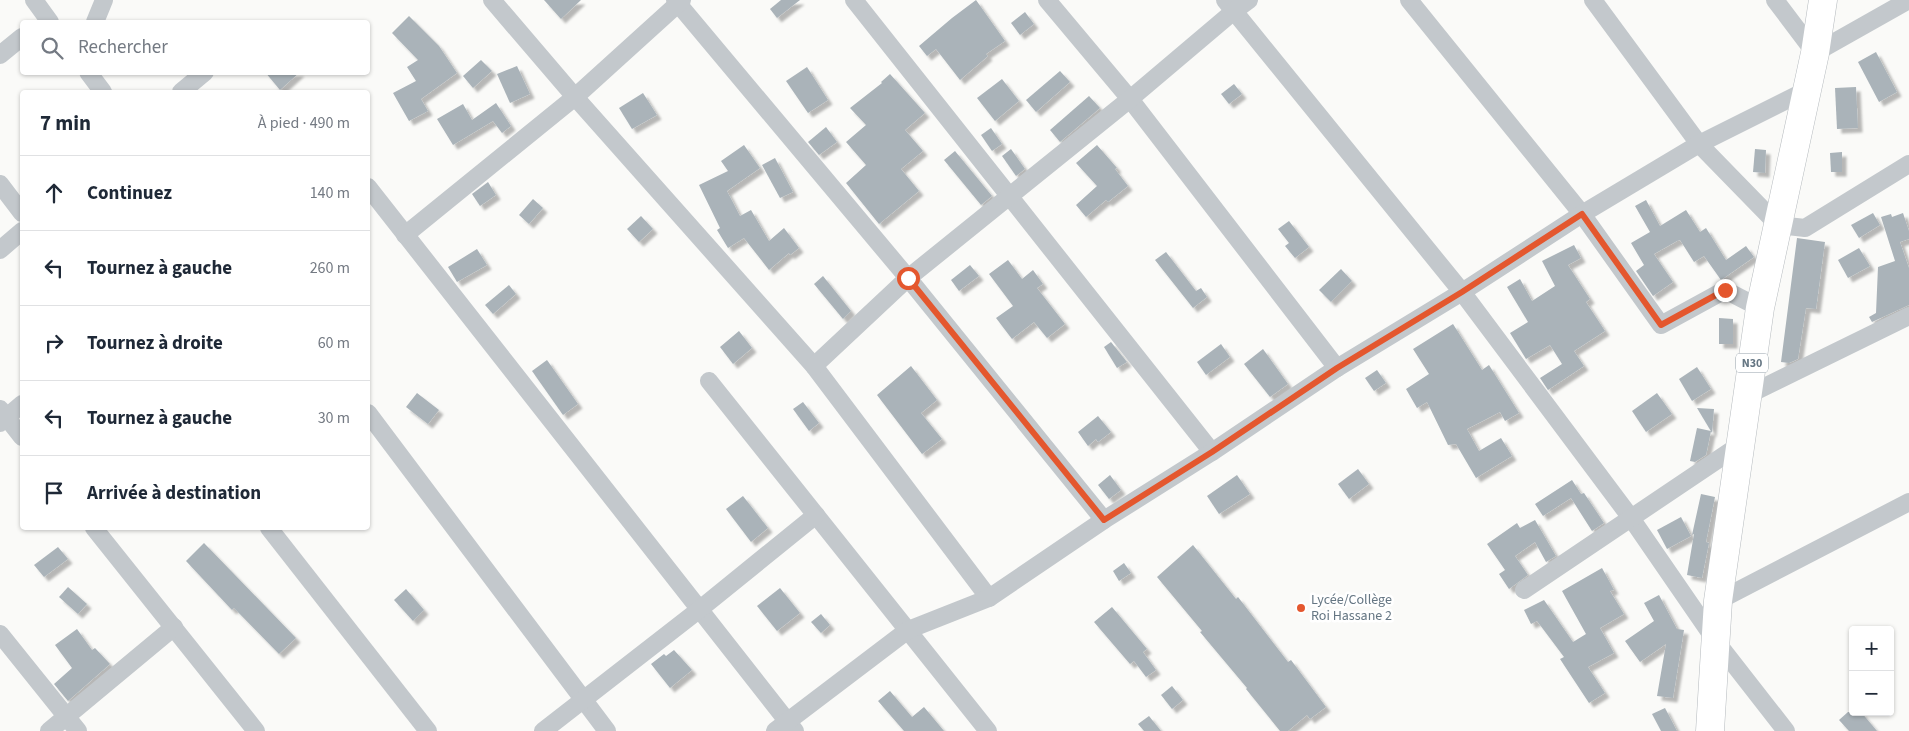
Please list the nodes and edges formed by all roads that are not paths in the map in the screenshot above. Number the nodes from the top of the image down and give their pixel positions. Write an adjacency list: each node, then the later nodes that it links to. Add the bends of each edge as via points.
1 (34, 0): 14 (street)
2 (104, 0): 15 (street)
3 (492, 0): 24 (street)
4 (854, 0): 30 (street)
5 (1047, 0): 25 (street)
6 (1249, 0): 13 (street)
7 (1409, 0): 32 (street)
8 (1593, 0): 26 (street)
9 (1774, 0): 17 (street)
10 (1823, 0): 17 (main road, N30)
11 (1909, 0): 17 (street)
12 (678, 1): 24 (street); 37 (street)
13 (1230, 5): 25 (street); 38 (street)
14 (45, 20)
15 (96, 20)
16 (20, 39): 18 (street)
17 (1815, 53): 23 (main road, N30)
18 (0, 55)
19 (90, 75): 21 (street)
20 (202, 75): 22 (street)
21 (102, 90)
22 (184, 90)
23 (1807, 90): 26 (street); 33 (main road, N30)
24 (576, 98): 35 (street); 41 (street)
25 (1130, 99): 30 (street); 42 (street)
26 (1699, 144): 32 (street); 33 (street)
27 (1909, 164): 33 (street, via 1805,228)
28 (0, 184): 31 (street)
29 (370, 190): 35 (street)
30 (1010, 197): 37 (street); 50 (street)
31 (20, 209)
32 (1582, 214): 38 (street); 39 (street, via 1661,325 1725,290)
33 (1778, 225): 39 (main road, N30)
34 (20, 233): 36 (street)
35 (405, 235): 60 (street)
36 (0, 250)
37 (908, 278): 41 (street); 54 (street)
38 (1462, 292): 42 (street); 53 (street)
39 (1760, 308): 44 (main road, N30)
40 (1909, 316): 44 (street)
41 (814, 366): 58 (street)
42 (1337, 368): 50 (street)
43 (709, 381): 52 (street)
44 (1748, 395): 49 (main road, N30)
45 (20, 405): 46 (street)
46 (2, 416): 48 (street)
47 (370, 416): 65 (street)
48 (20, 435)
49 (1741, 444): 53 (street); 59 (main road, N30)
50 (1212, 452): 54 (street)
51 (1909, 502): 59 (street)
52 (816, 515): 60 (street); 62 (street)
53 (1631, 518): 57 (street); 64 (street)
54 (1104, 520): 58 (street)
55 (96, 530): 61 (street)
56 (271, 530): 71 (street)
57 (1524, 590)
58 (989, 598): 62 (street)
59 (1718, 600): 64 (main road, N30)
60 (700, 609): 65 (street); 67 (street)
61 (174, 627): 66 (street); 70 (street)
62 (908, 630): 67 (street); 74 (street)
63 (0, 634): 66 (street)
64 (1714, 640): 75 (main road, N30); 76 (street)
65 (582, 700): 72 (street); 73 (street)
66 (67, 716): 68 (street); 69 (street)
67 (786, 728)
68 (49, 731)
69 (78, 731)
70 (256, 731)
71 (428, 731)
72 (543, 731)
73 (607, 731)
74 (988, 731)
75 (1710, 731)
76 (1786, 731)

